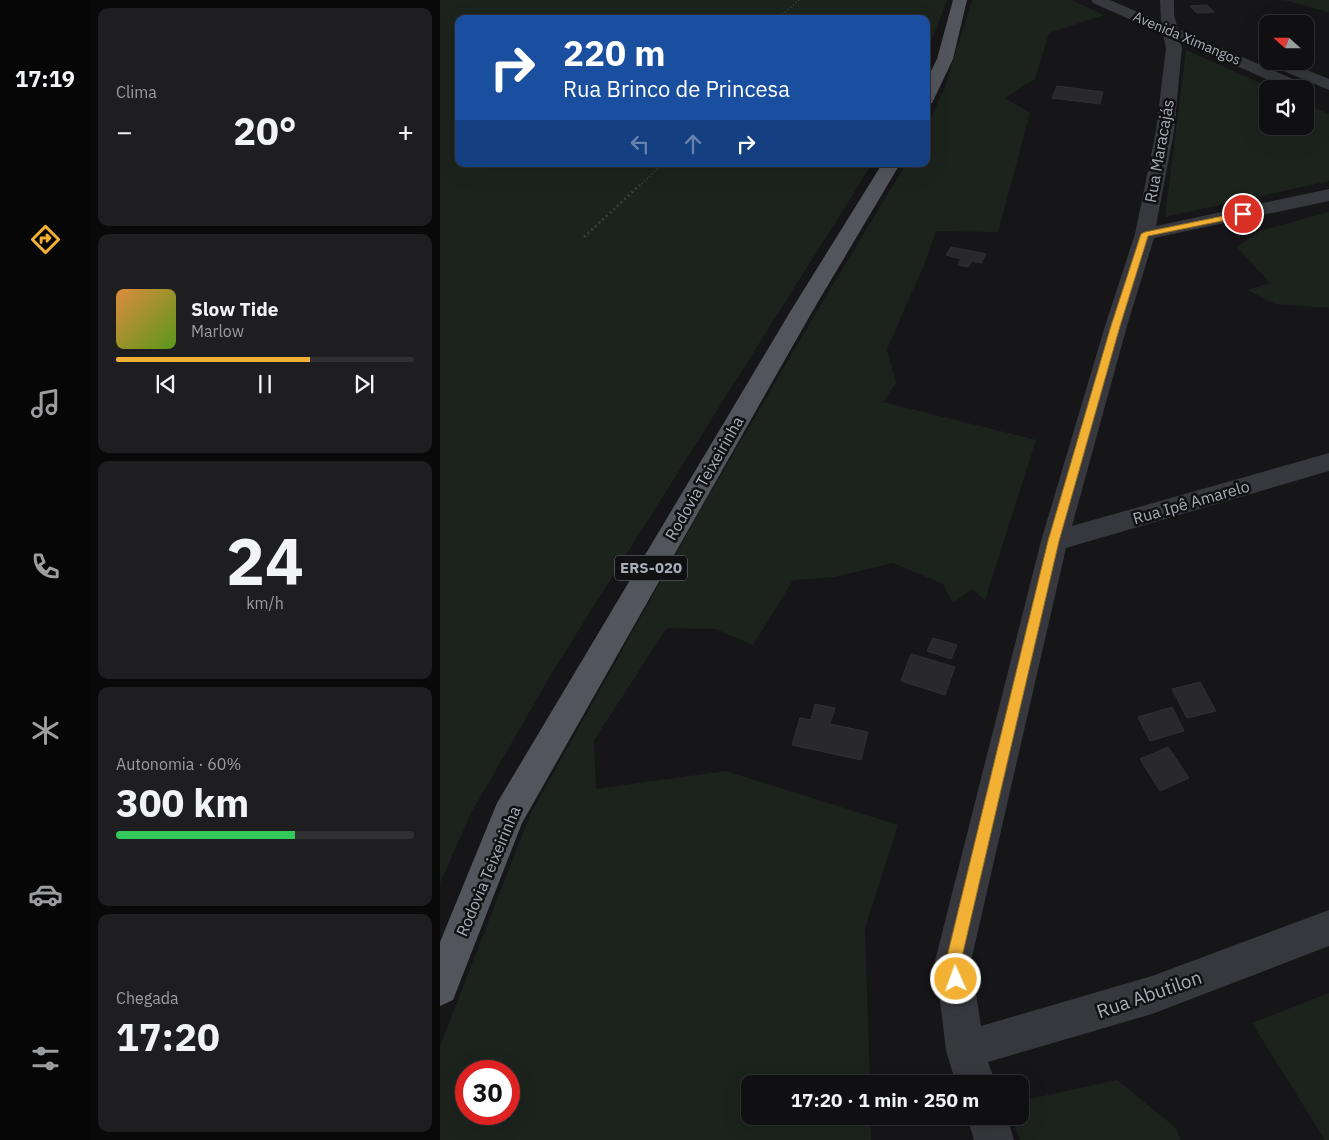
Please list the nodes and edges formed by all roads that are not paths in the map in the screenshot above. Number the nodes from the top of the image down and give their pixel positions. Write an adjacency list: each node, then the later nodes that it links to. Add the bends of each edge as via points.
1 (960, 0): 9 (main road, via 945,59)
2 (1098, 0): 4 (street, Avenida Ximangos)
3 (1133, 0): 4 (street, Avenida Ximangos)
4 (1168, 15): 5 (street, Avenida Ximangos); 7 (street, Avenida Ximangos); 14 (street, Rua Maracajás, via 1174,48 1166,131)
5 (1259, 54)
6 (1295, 70): 8 (street)
7 (1287, 80)
8 (1329, 85)
9 (930, 91)
10 (1314, 93): 11 (street, Avenida Ximangos)
11 (1329, 100)
12 (889, 167): 18 (main road, Rodovia Teixeirinha / ERS-020, via 801,312 509,814)
13 (1329, 195): 14 (street)
14 (1145, 234): 16 (street, Rua Maracajás)
15 (1329, 462): 16 (street, Rua Ipê Amarelo)
16 (1054, 541): 19 (street, Rua Maracajás, via 953,961)
17 (1329, 928): 19 (street, Rua Abutilon)
18 (440, 987)
19 (971, 1067)
20 (990, 1125): 21 (street)
21 (994, 1140)

